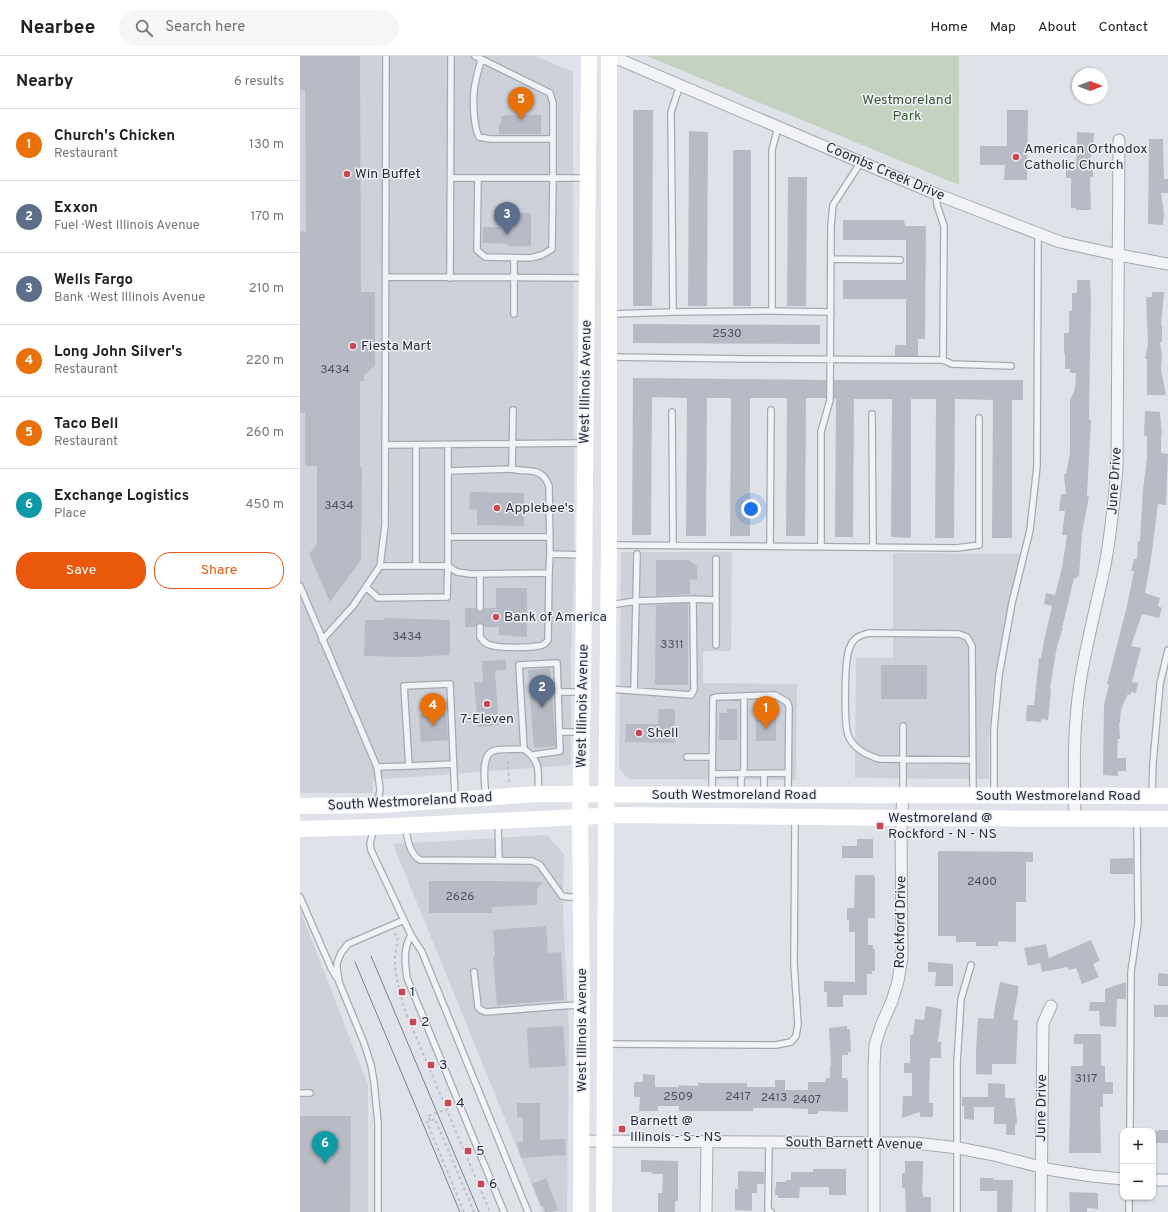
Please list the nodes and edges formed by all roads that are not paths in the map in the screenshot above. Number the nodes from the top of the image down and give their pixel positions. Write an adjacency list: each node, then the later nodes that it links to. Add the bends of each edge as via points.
1 (386, 56): 22 (lane)
2 (451, 56): 11 (lane)
3 (589, 56): 14 (main road, West Illinois Avenue)
4 (610, 56): 6 (street, Coombs Creek Drive); 26 (main road, West Illinois Avenue)
5 (478, 57): 8 (lane, via 550,93 553,102); 8 (lane, via 474,117 479,137)
6 (680, 85): 7 (street, Coombs Creek Drive); 28 (lane, via 671,112)
7 (778, 127): 10 (street, Coombs Creek Drive); 27 (lane, via 772,150)
8 (553, 139): 13 (lane)
9 (1119, 140): 17 (street, June Drive)
10 (861, 162): 15 (street, Coombs Creek Drive); 19 (lane, via 833,205)
11 (451, 178): 12 (lane); 23 (lane)
12 (478, 178): 13 (lane); 18 (lane, via 477,250 485,257)
13 (553, 178): 14 (lane); 18 (lane, via 552,249 536,257)
14 (588, 178): 25 (main road, West Illinois Avenue)
15 (936, 194): 16 (street, Coombs Creek Drive); 34 (lane, via 944,226)
16 (1038, 234): 17 (street, Coombs Creek Drive, via 1060,242); 106 (lane, via 1037,466 1030,530 1012,604 999,675 994,729)
17 (1119, 255): 21 (street, Coombs Creek Drive); 107 (street, June Drive, via 1117,467 1113,519 1080,683 1074,734)
18 (514, 258): 24 (lane)
19 (831, 260): 20 (lane); 29 (lane)
20 (900, 260)
21 (1168, 264)
22 (386, 277): 23 (lane); 45 (lane)
23 (450, 278): 24 (lane)
24 (515, 278): 25 (lane); 30 (lane)
25 (587, 278): 26 (main road); 42 (main road, West Illinois Avenue)
26 (608, 278): 31 (main road, West Illinois Avenue)
27 (772, 311): 28 (lane); 29 (lane)
28 (673, 312): 31 (lane)
29 (831, 312): 33 (lane)
30 (514, 314)
31 (608, 314): 32 (main road, West Illinois Avenue)
32 (609, 357): 33 (lane); 41 (main road, West Illinois Avenue)
33 (831, 360): 34 (lane); 54 (lane, via 830,400 821,432)
34 (943, 360): 35 (lane, via 952,364)
35 (1011, 366)
36 (513, 410): 44 (lane)
37 (771, 410): 53 (lane)
38 (672, 412): 52 (lane)
39 (872, 414): 55 (lane)
40 (979, 418): 55 (lane, via 979,545 957,548)
41 (609, 442): 42 (main road); 51 (main road, West Illinois Avenue)
42 (586, 443): 44 (lane); 58 (main road, West Illinois Avenue)
43 (448, 444): 44 (lane); 46 (lane); 48 (lane)
44 (512, 444): 47 (lane)
45 (385, 445): 46 (lane); 60 (lane, via 385,525)
46 (416, 445): 61 (lane)
47 (512, 469): 48 (lane); 50 (lane, via 531,470 547,479)
48 (448, 471): 49 (lane)
49 (448, 537): 50 (lane); 62 (lane)
50 (549, 537): 56 (lane)
51 (609, 545): 52 (lane); 70 (main road, West Illinois Avenue)
52 (673, 545): 53 (lane)
53 (770, 546): 54 (lane)
54 (821, 546): 55 (lane)
55 (873, 547)
56 (550, 554): 58 (lane); 63 (lane)
57 (637, 554): 69 (lane)
58 (584, 555): 79 (main road, West Illinois Avenue)
59 (716, 559): 68 (lane)
60 (380, 566): 61 (lane); 66 (lane)
61 (416, 566): 62 (lane)
62 (448, 566): 64 (lane, via 457,572); 66 (lane, via 447,597 378,598)
63 (549, 573): 64 (lane); 72 (lane, via 546,643 538,646 490,645 480,637)
64 (480, 574): 71 (lane)
65 (300, 586): 73 (lane)
66 (366, 587): 73 (lane, via 353,606)
67 (694, 599): 68 (lane); 69 (lane); 77 (lane, via 694,690 691,695)
68 (715, 600): 74 (lane)
69 (636, 601): 70 (lane); 77 (lane)
70 (608, 605): 76 (main road, West Illinois Avenue)
71 (480, 608)
72 (480, 627)
73 (322, 640): 92 (lane)
74 (716, 645)
75 (1168, 650): 108 (lane, via 1160,684)
76 (607, 689): 77 (lane); 99 (main road, West Illinois Avenue)
77 (634, 691)
78 (558, 692): 79 (lane); 82 (lane); 84 (lane, via 557,663 519,665)
79 (583, 692): 83 (main road, West Illinois Avenue)
80 (744, 696): 87 (lane, via 713,698); 94 (lane, via 775,695 787,702); 96 (lane)
81 (903, 726): 88 (lane)
82 (560, 732): 83 (lane); 85 (lane, via 560,751)
83 (582, 732): 98 (main road, West Illinois Avenue)
84 (524, 749): 85 (lane); 110 (lane, via 494,750 488,754 484,764)
85 (532, 755): 97 (lane, via 538,765)
86 (687, 757): 87 (lane)
87 (712, 757): 95 (lane)
88 (903, 760): 89 (lane); 89 (lane, via 879,759 866,754 855,746 848,736 846,661 849,647 857,636 868,633 959,634 966,637 972,646); 104 (lane)
89 (972, 760): 105 (lane)
90 (453, 764): 91 (lane); 91 (lane, via 450,684 404,686); 111 (lane)
91 (409, 766): 92 (lane)
92 (377, 767): 112 (lane, via 380,789)
93 (764, 773): 94 (lane); 96 (lane); 102 (lane)
94 (788, 773): 103 (lane)
95 (712, 774): 96 (lane); 100 (lane)
96 (743, 774): 101 (lane)
97 (538, 794): 98 (main road, South Westmoreland Road); 110 (main road, South Westmoreland Road)
98 (581, 794): 99 (main road, South Westmoreland Road); 116 (main road, West Illinois Avenue)
99 (606, 794): 100 (main road, South Westmoreland Road); 114 (main road, West Illinois Avenue)
100 (712, 795): 101 (main road, South Westmoreland Road)
101 (741, 795): 102 (main road, South Westmoreland Road)
102 (764, 795): 103 (main road, South Westmoreland Road)
103 (788, 795): 104 (main road, South Westmoreland Road)
104 (903, 795): 105 (main road, South Westmoreland Road); 117 (street, Rockford Drive)
105 (973, 796): 106 (main road, South Westmoreland Road)
106 (994, 796): 107 (main road, South Westmoreland Road)
107 (1074, 796): 108 (main road, South Westmoreland Road); 118 (street, June Drive)
108 (1152, 796): 109 (main road, South Westmoreland Road)
109 (1168, 796)
110 (486, 798): 111 (main road, South Westmoreland Road)
111 (455, 800): 112 (main road, South Westmoreland Road)
112 (378, 805): 113 (main road, South Westmoreland Road); 123 (main road)
113 (300, 806)
114 (606, 816): 115 (main road, South Westmoreland Road); 116 (main road, South Westmoreland Road); 135 (main road, West Illinois Avenue)
115 (795, 817): 117 (main road, South Westmoreland Road); 135 (lane, via 794,964 798,1024 796,1036 791,1042 776,1045)
116 (580, 818): 121 (main road, South Westmoreland Road); 127 (main road, West Illinois Avenue)
117 (902, 818): 118 (main road, South Westmoreland Road); 143 (street, Rockford Drive, via 902,957 892,1001 875,1045)
118 (1074, 819): 119 (main road, South Westmoreland Road)
119 (1136, 819): 120 (main road, South Westmoreland Road); 138 (lane, via 1138,923 1131,972)
120 (1168, 819)
121 (498, 822): 122 (main road, South Westmoreland Road); 125 (lane)
122 (405, 826): 123 (main road, South Westmoreland Road); 125 (lane, via 408,841 416,858 420,860)
123 (374, 827): 124 (main road, South Westmoreland Road); 128 (lane, via 371,850)
124 (300, 829)
125 (499, 860): 127 (lane, via 532,860 540,865 562,896)
126 (300, 897): 132 (lane)
127 (581, 897): 133 (main road, West Illinois Avenue)
128 (404, 920): 129 (lane); 132 (lane, via 344,948 337,963)
129 (411, 935): 151 (lane, via 407,942 405,961 407,978); 152 (lane, via 422,952)
130 (971, 965): 144 (lane, via 960,1006 957,1063)
131 (474, 972): 133 (lane, via 478,1007 486,1012)
132 (339, 982): 150 (lane, via 372,1070 378,1123)
133 (582, 1005): 139 (main road, West Illinois Avenue)
134 (1051, 1006): 145 (street, June Drive, via 1043,1024)
135 (605, 1044): 140 (main road, West Illinois Avenue)
136 (300, 1093): 137 (lane)
137 (310, 1093)
138 (1130, 1128)
139 (581, 1142): 140 (street, South Barnett Avenue); 153 (main road, West Illinois Avenue)
140 (604, 1142): 141 (street, South Barnett Avenue); 154 (main road, West Illinois Avenue)
141 (707, 1142): 142 (street, South Barnett Avenue); 155 (street)
142 (769, 1142): 143 (street, South Barnett Avenue); 156 (lane, via 768,1210)
143 (874, 1142): 144 (street, South Barnett Avenue); 157 (street, Rockford Drive)
144 (958, 1148): 145 (street, South Barnett Avenue); 158 (lane)
145 (1042, 1168): 146 (street, South Barnett Avenue); 159 (street, June Drive)
146 (1120, 1179)
147 (1156, 1180): 148 (street)
148 (1168, 1180)
149 (1129, 1200): 160 (lane)
150 (378, 1212)
151 (504, 1212)
152 (528, 1212)
153 (581, 1212)
154 (604, 1212)
155 (706, 1212)
156 (771, 1212)
157 (874, 1212)
158 (958, 1212)
159 (1041, 1212)
160 (1129, 1212)

